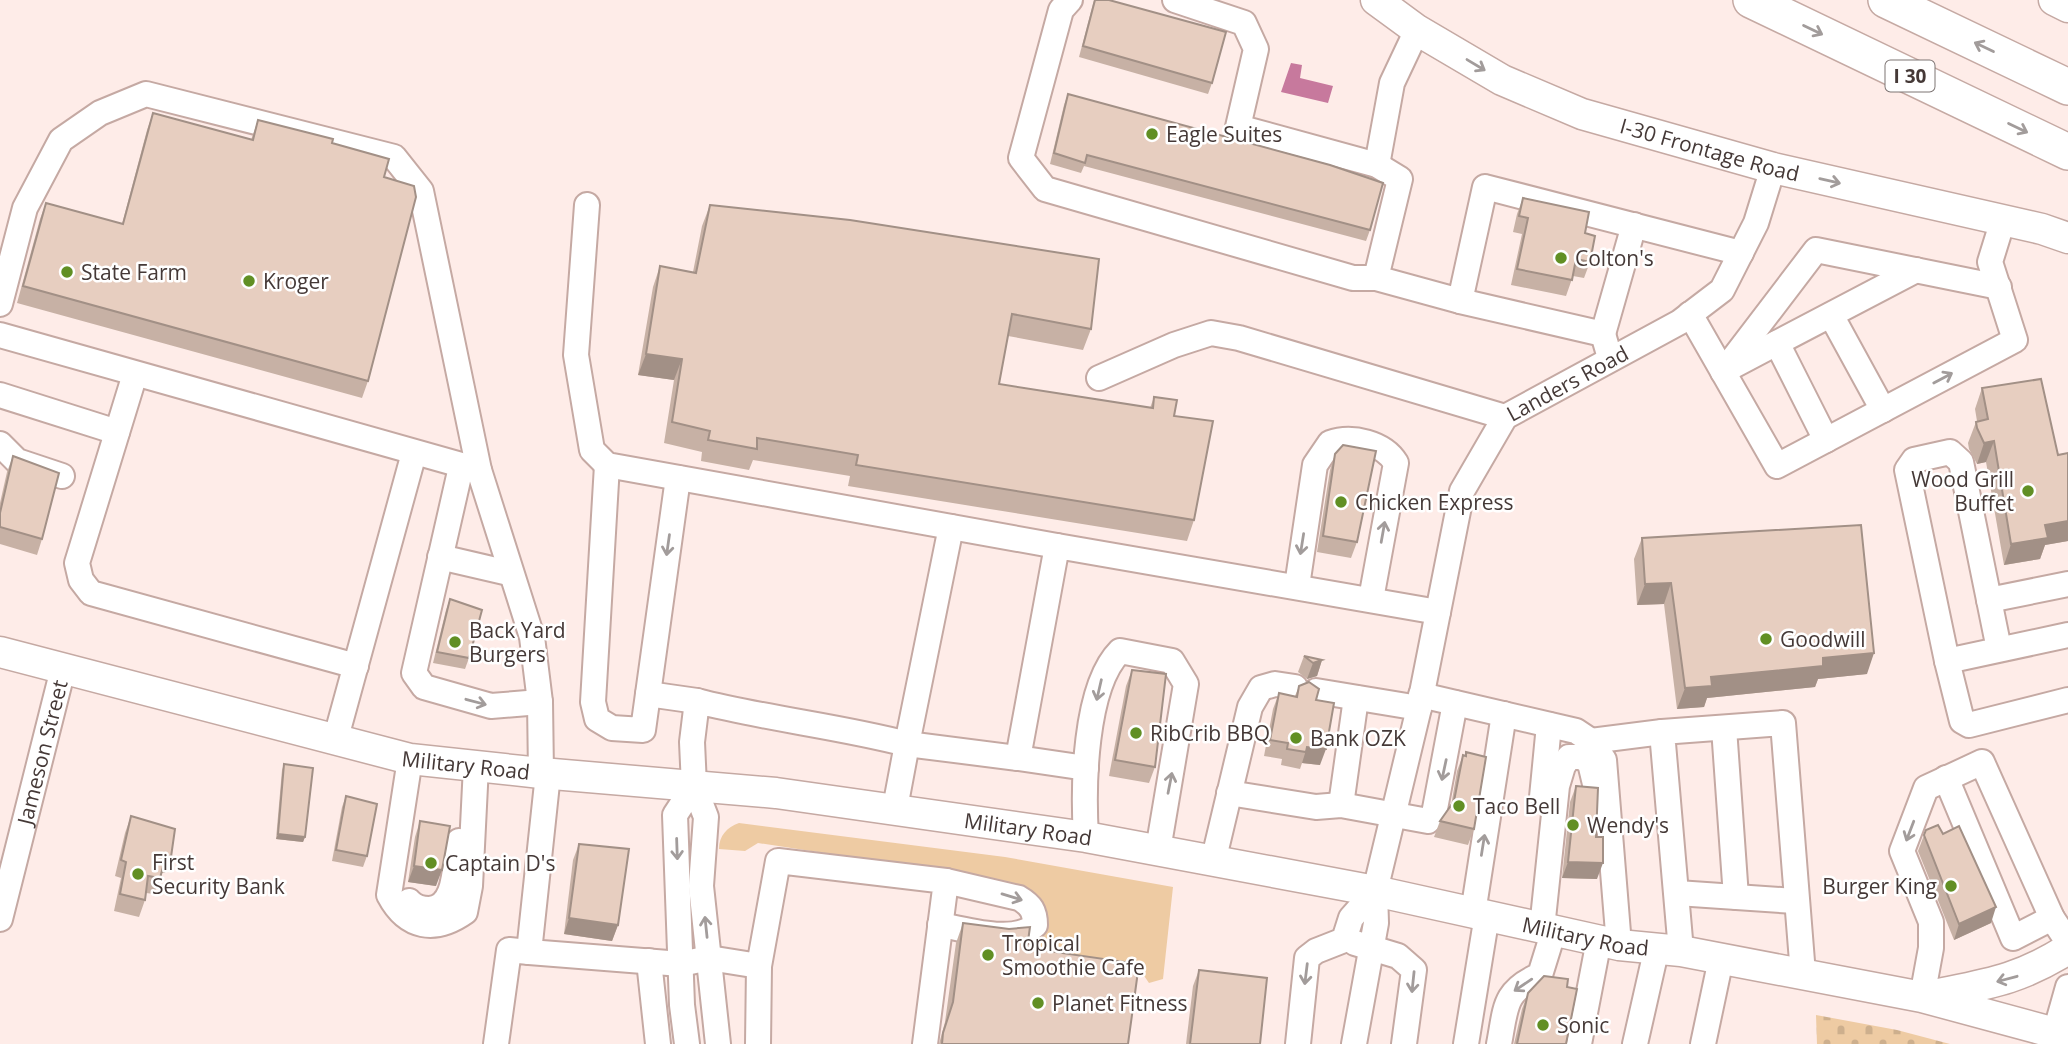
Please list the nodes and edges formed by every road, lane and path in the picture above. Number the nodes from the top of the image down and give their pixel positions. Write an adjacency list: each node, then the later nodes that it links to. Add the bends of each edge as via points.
1 (1070, 0): 19 (street, via 1061,10 1021,158 1045,189 1353,278)
2 (1175, 0): 11 (street, via 1244,23 1256,49 1238,127)
3 (1376, 0): 8 (main road, I-30 Frontage Road)
4 (1751, 0): 10 (highway, I 30, one-way to 10)
5 (1886, 0): 9 (highway, one-way to 5)
6 (2054, 0): 7 (main road)
7 (2068, 7)
8 (1417, 30): 11 (street, via 1392,83); 12 (main road, I-30 Frontage Road, one-way to 12, via 1502,80 1582,114)
9 (2068, 87)
10 (2068, 152)
11 (1377, 164): 19 (street, via 1400,180)
12 (1773, 168): 14 (main road, I-30 Frontage Road, one-way to 14); 17 (street, Landers Road)
13 (587, 205): 39 (street, via 576,355 592,450)
14 (2003, 220): 16 (main road, I-30 Frontage Road); 20 (street, via 1990,262)
15 (1634, 225): 17 (street); 21 (street, via 1485,187); 25 (street)
16 (2068, 238)
17 (1741, 253): 23 (street, Landers Road, via 1722,290)
18 (1916, 271): 20 (street); 24 (street); 29 (street, via 1816,250)
19 (1376, 278): 21 (street)
20 (1998, 288): 33 (street, one-way to 20, via 2015,340)
21 (1460, 301): 25 (street)
22 (0, 304): 40 (street, via 25,208 61,140 100,113 146,94 394,158 421,191)
23 (1690, 314): 28 (street, Landers Road); 29 (street)
24 (1831, 315): 27 (street); 33 (street)
25 (1603, 334): 28 (street)
26 (0, 335): 30 (street)
27 (1777, 343): 29 (street); 36 (street)
28 (1610, 358): 34 (street, Landers Road)
29 (1723, 372): 36 (street, via 1777,466)
30 (135, 374): 35 (street); 38 (street)
31 (1099, 378): 34 (street, via 1211,333)
32 (0, 395): 35 (street)
33 (1883, 410): 36 (street)
34 (1505, 417): 51 (street, Landers Road, via 1462,491)
35 (117, 432): 56 (street, via 77,563 90,593)
36 (1826, 440)
37 (0, 444): 41 (street, via 17,461)
38 (414, 453): 40 (street); 56 (street)
39 (607, 466): 42 (street); 58 (street, via 593,702 597,719 611,729 643,730)
40 (470, 469): 45 (street); 46 (street)
41 (62, 476)
42 (678, 478): 43 (street); 58 (street, one-way to 58)
43 (951, 527): 44 (street); 71 (street)
44 (1057, 546): 48 (street); 72 (street)
45 (445, 558): 46 (street); 62 (street, one-way to 62, via 414,673 424,687 491,706)
46 (509, 573): 62 (street, via 531,637)
47 (2068, 584): 50 (street)
48 (1297, 586): 49 (street); 49 (street, one-way to 48, via 1396,463 1378,446 1351,440 1330,443 1315,466)
49 (1371, 599): 51 (street)
50 (1989, 600): 53 (street); 55 (street, via 1961,462 1950,452 1914,460 1907,470)
51 (1438, 612): 63 (street, Landers Road)
52 (2068, 635): 53 (street)
53 (1998, 649): 55 (street)
54 (0, 652): 57 (main road, Military Road)
55 (1947, 661): 60 (street, via 1962,721 1969,725)
56 (356, 666): 69 (street)
57 (63, 669): 69 (main road, Military Road); 86 (street, Jameson Street)
58 (648, 694): 61 (street)
59 (1356, 698): 63 (street); 79 (street, via 1275,684 1261,688 1250,707); 80 (street)
60 (2068, 700)
61 (697, 701): 71 (street, via 760,718); 78 (street, via 692,743)
62 (540, 702): 76 (street)
63 (1420, 702): 64 (street); 82 (street, Landers Road)
64 (1455, 703): 65 (street); 82 (street, one-way to 82, via 1434,814 1428,821)
65 (1504, 714): 66 (street); 94 (street, one-way to 65)
66 (1549, 725): 70 (street, via 1576,731); 97 (street)
67 (1724, 728): 68 (street); 91 (street); 92 (street, via 1783,723)
68 (1662, 732): 70 (street); 90 (street)
69 (335, 741): 73 (main road, Military Road)
70 (1591, 741): 83 (street, via 1604,760)
71 (907, 744): 72 (street); 81 (street)
72 (1018, 758): 75 (street)
73 (410, 759): 74 (main road, Military Road); 74 (street, via 402,806 408,835 401,885 412,905 425,909 437,908 451,891 458,843 472,814)
74 (476, 766): 76 (main road, Military Road)
75 (1086, 768): 84 (street); 85 (street, one-way to 75, via 1186,697 1182,672 1172,661 1120,651 1112,659 1100,687)
76 (545, 774): 78 (main road, Military Road); 104 (street)
77 (1946, 778): 93 (street, via 1982,762); 93 (street, via 2012,937); 112 (street, one-way to 112, via 1926,788 1902,852 1931,922)
78 (694, 786): 81 (main road, Military Road); 105 (street, one-way to 78, via 701,886 705,817); 108 (street, one-way to 108, via 675,815)
79 (1229, 793): 80 (street, via 1316,807); 87 (street)
80 (1341, 805): 82 (street)
81 (895, 808): 84 (main road, Military Road)
82 (1392, 813): 89 (street, Landers Road)
83 (1611, 826): 97 (street, via 1599,806 1590,764 1582,757 1569,757 1557,786); 99 (street)
84 (1086, 837): 85 (main road, Military Road)
85 (1158, 850): 87 (main road, Military Road)
86 (7, 858): 95 (street, Jameson Street)
87 (1213, 862): 89 (main road, Military Road)
88 (946, 881): 96 (street); 96 (street, one-way to 96, via 1019,898 1030,904 1035,925 1027,933 1011,935); 109 (street, via 778,862)
89 (1375, 891): 94 (main road, Military Road); 98 (street, via 1351,918); 101 (street, Landers Road, via 1376,923)
90 (1677, 892): 91 (street); 102 (street)
91 (1736, 897): 92 (street)
92 (1795, 901): 110 (street)
93 (2049, 911): 100 (street)
94 (1480, 914): 97 (main road, Military Road); 123 (street)
95 (0, 919)
96 (940, 925): 119 (street)
97 (1542, 927): 99 (main road, Military Road); 124 (street, one-way to 124, via 1540,975 1516,988 1507,999)
98 (1344, 940): 101 (street); 120 (street, one-way to 120, via 1307,957)
99 (1609, 942): 102 (main road, Military Road); 125 (street)
100 (2068, 942)
101 (1370, 948): 121 (street, Landers Road); 122 (street, one-way to 122, via 1398,956 1414,970)
102 (1669, 949): 106 (main road, Military Road); 126 (street)
103 (2068, 949): 112 (main road, one-way to 112, via 2011,979)
104 (529, 952): 107 (street); 114 (street, via 509,950)
105 (709, 958): 108 (street); 109 (street); 117 (street)
106 (1721, 959): 110 (main road, Military Road); 127 (street)
107 (649, 961): 108 (street); 115 (street)
108 (681, 964): 116 (street)
109 (759, 965): 118 (street)
110 (1803, 974): 112 (main road, Military Road)
111 (2068, 987): 113 (street)
112 (1922, 997): 113 (main road, Military Road)
113 (2064, 1035)
114 (496, 1044)
115 (658, 1044)
116 (687, 1044)
117 (718, 1044)
118 (758, 1044)
119 (925, 1044)
120 (1297, 1044)
121 (1354, 1044)
122 (1404, 1044)
123 (1466, 1044)
124 (1499, 1044)
125 (1579, 1044)
126 (1635, 1044)
127 (1703, 1044)

